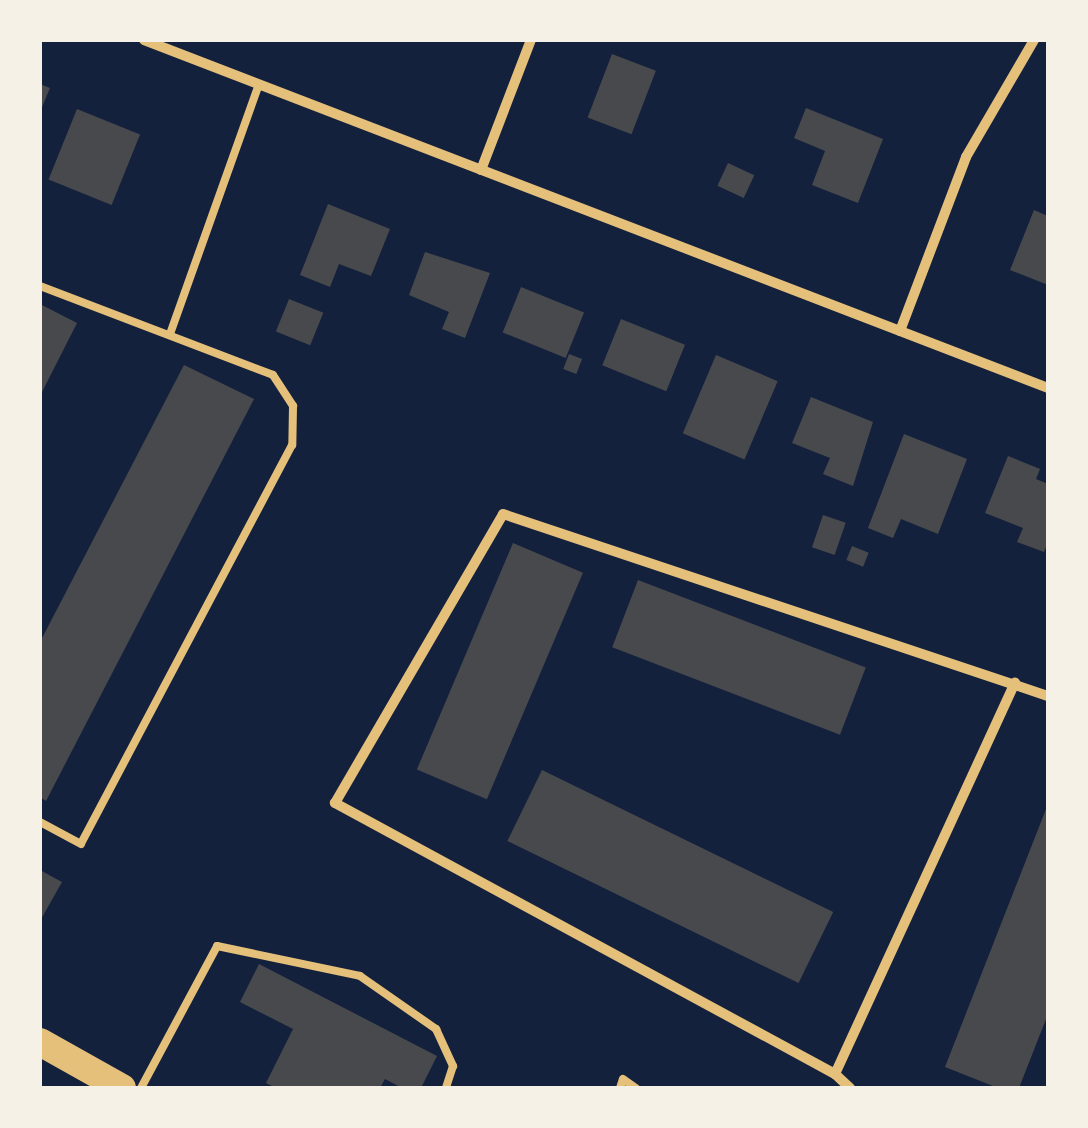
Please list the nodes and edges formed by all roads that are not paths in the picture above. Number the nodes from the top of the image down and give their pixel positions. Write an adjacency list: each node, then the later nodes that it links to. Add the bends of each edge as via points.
1 (144, 40): 4 (street)
2 (531, 40): 5 (street)
3 (1034, 40): 7 (street, via 966,157)
4 (259, 84): 5 (street); 8 (lane)
5 (481, 170): 7 (street)
6 (40, 286): 8 (lane)
7 (900, 331): 9 (street)
8 (170, 334): 12 (lane, via 272,375 293,406 292,445 81,844)
9 (1048, 388)
10 (1015, 682): 11 (street); 14 (street); 14 (street, via 503,514 335,803)
11 (1048, 696)
12 (40, 822)
13 (40, 1042): 15 (highway)
14 (835, 1074): 20 (street)
15 (122, 1088)
16 (141, 1088): 17 (lane, via 217,946 360,976 436,1029 452,1066)
17 (446, 1088)
18 (620, 1088): 19 (lane, via 623,1079)
19 (636, 1088)
20 (850, 1088)

